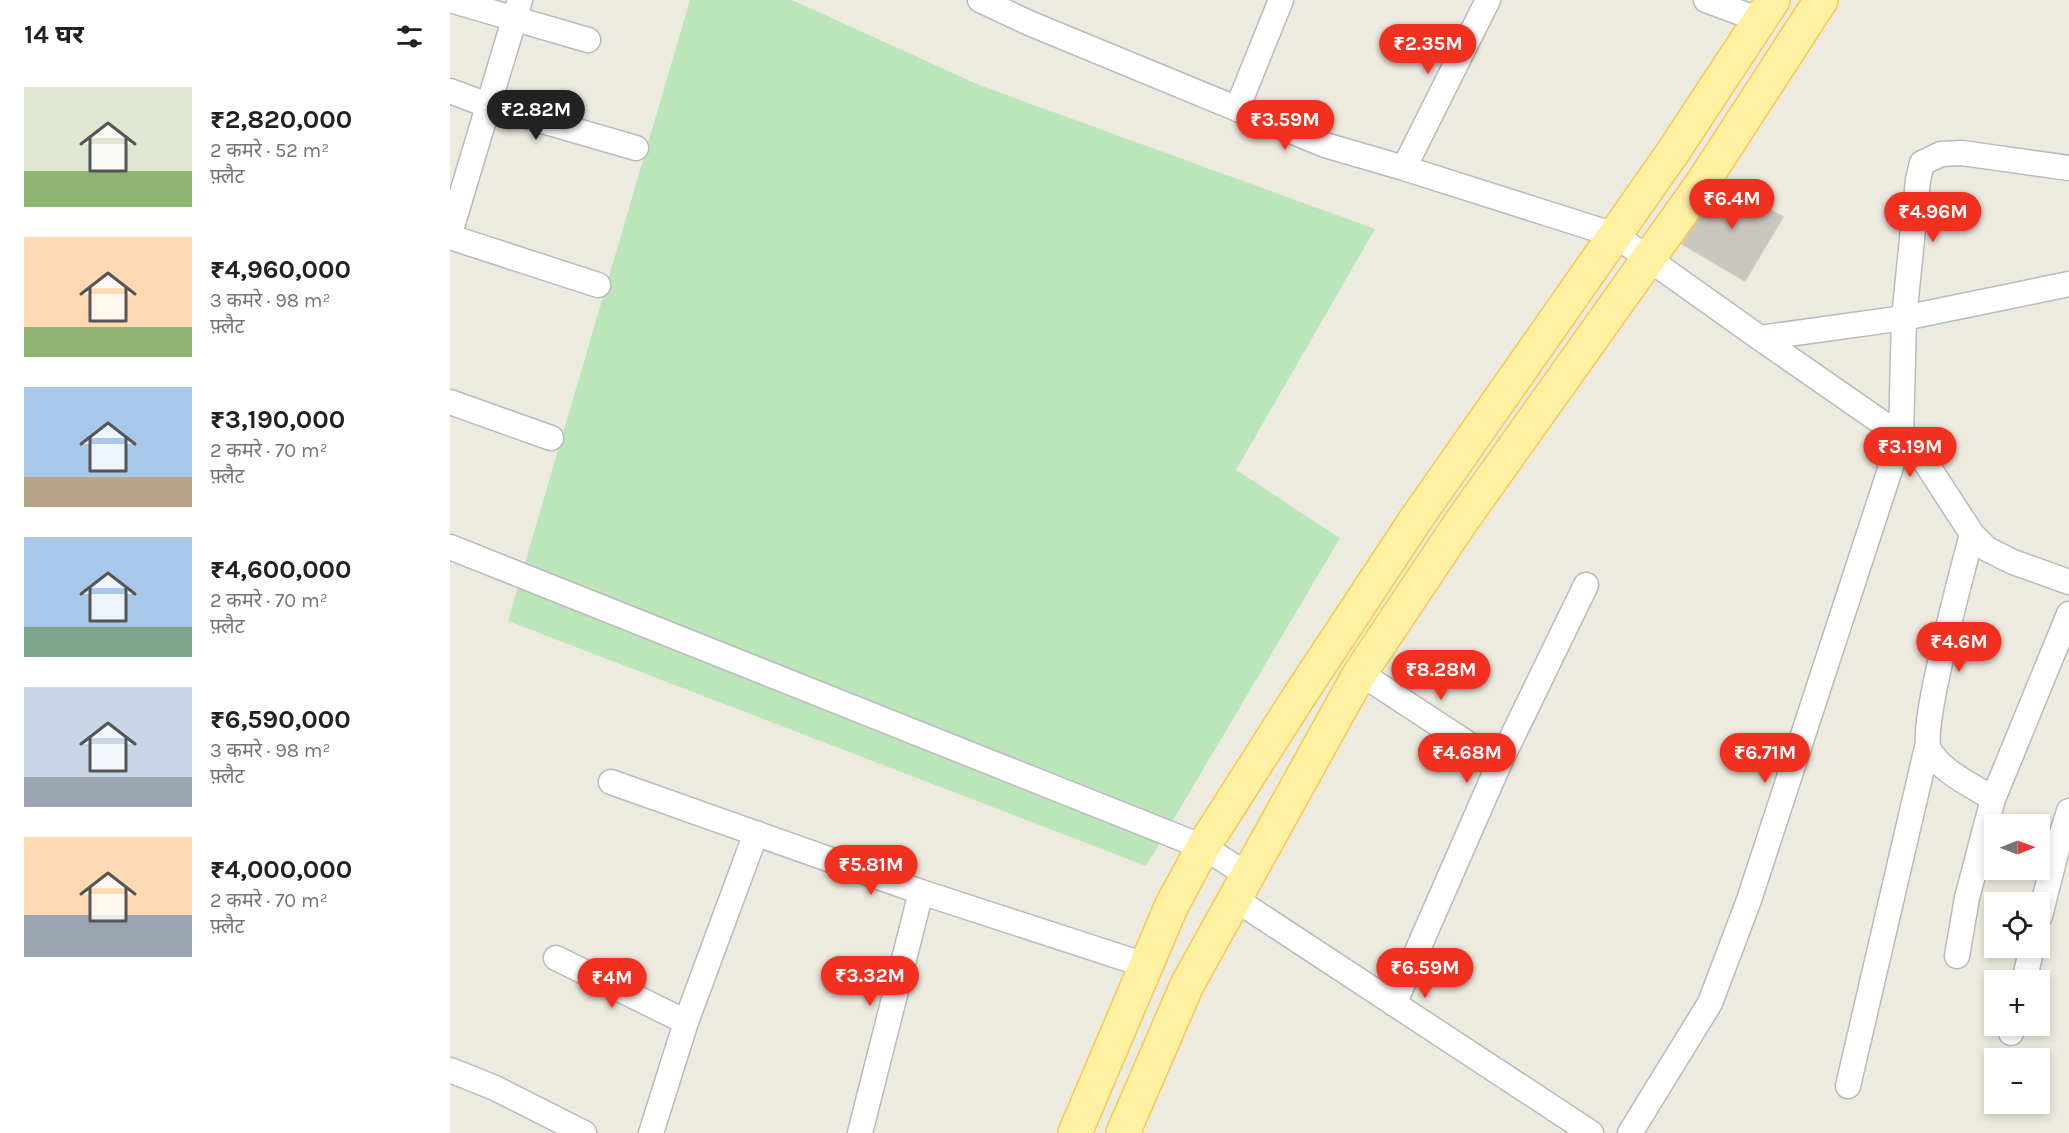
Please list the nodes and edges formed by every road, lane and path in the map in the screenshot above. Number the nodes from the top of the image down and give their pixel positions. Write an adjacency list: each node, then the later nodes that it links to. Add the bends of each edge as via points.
1 (450, 0): 7 (street)
2 (980, 0): 12 (street)
3 (1281, 0): 12 (street)
4 (1488, 0): 14 (street)
5 (1706, 0): 8 (street)
6 (1821, 0): 18 (main road, via 1703,182)
7 (517, 9): 9 (street); 11 (street)
8 (1766, 10): 17 (main road)
9 (588, 40)
10 (450, 91): 11 (street)
11 (487, 105): 13 (street); 16 (street)
12 (1237, 109): 14 (street, via 1325,145)
13 (636, 148)
14 (1404, 168): 17 (street)
15 (2069, 168): 21 (street, via 1962,153 1941,154 1922,163)
16 (450, 235): 20 (street)
17 (1615, 235): 18 (street); 38 (main road, via 1416,519)
18 (1648, 258): 22 (street); 31 (main road, via 1461,522)
19 (2069, 284): 21 (street)
20 (598, 285)
21 (1904, 318): 22 (street); 24 (street)
22 (1760, 338): 24 (street)
23 (450, 402): 25 (street)
24 (1901, 436): 26 (street, via 1922,457); 55 (street, via 1729,956 1710,1003)
25 (552, 438)
26 (1972, 534): 28 (street, via 1987,549 2013,562); 32 (street, via 1936,681)
27 (450, 548): 38 (street)
28 (2069, 582)
29 (1586, 585): 33 (street)
30 (2069, 614): 35 (street)
31 (1360, 673): 33 (street); 39 (main road)
32 (1927, 747): 35 (street, via 1939,764); 48 (street)
33 (1499, 764): 45 (street)
34 (611, 782): 37 (street)
35 (1993, 799): 42 (street, via 1967,898)
36 (2069, 811): 41 (street)
37 (756, 833): 40 (street); 46 (street)
38 (1203, 847): 39 (street); 44 (main road)
39 (1242, 887): 45 (street); 53 (main road, via 1187,985)
40 (921, 892): 44 (street); 51 (street)
41 (2046, 892)
42 (1957, 956)
43 (556, 958): 46 (street)
44 (1145, 965): 52 (main road)
45 (1394, 1004): 54 (street)
46 (686, 1022): 50 (street)
47 (450, 1070): 49 (street)
48 (1848, 1086)
49 (584, 1133)
50 (651, 1133)
51 (860, 1133)
52 (1075, 1133)
53 (1123, 1133)
54 (1592, 1133)
55 (1630, 1133)

